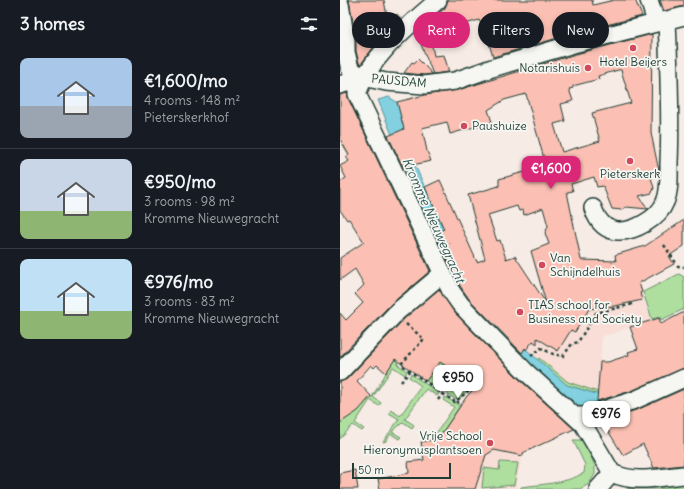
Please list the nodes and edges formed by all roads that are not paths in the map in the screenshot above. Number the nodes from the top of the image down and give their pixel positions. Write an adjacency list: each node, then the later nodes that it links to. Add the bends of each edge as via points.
1 (438, 0): 7 (street, via 394,40)
2 (649, 0): 5 (street)
3 (340, 4): 6 (street, via 346,41)
4 (684, 16): 5 (street, PAUSDAM)
5 (661, 21): 7 (street, PAUSDAM, via 573,44 454,81 436,84 386,82); 9 (street)
6 (343, 52): 7 (street, via 350,69)
7 (363, 77): 8 (street); 11 (street, via 357,94)
8 (340, 85)
9 (677, 159): 10 (street, via 665,203 653,217 638,227 626,231 612,230 596,218)
10 (593, 208)
11 (442, 274): 12 (street, via 398,311); 14 (street, via 461,306 525,371)
12 (340, 372)
13 (684, 378): 14 (street, via 635,400 584,416)
14 (575, 416): 15 (street, via 583,424)
15 (612, 473): 16 (street, via 625,479 638,480); 17 (street)
16 (684, 475)
17 (598, 489)

